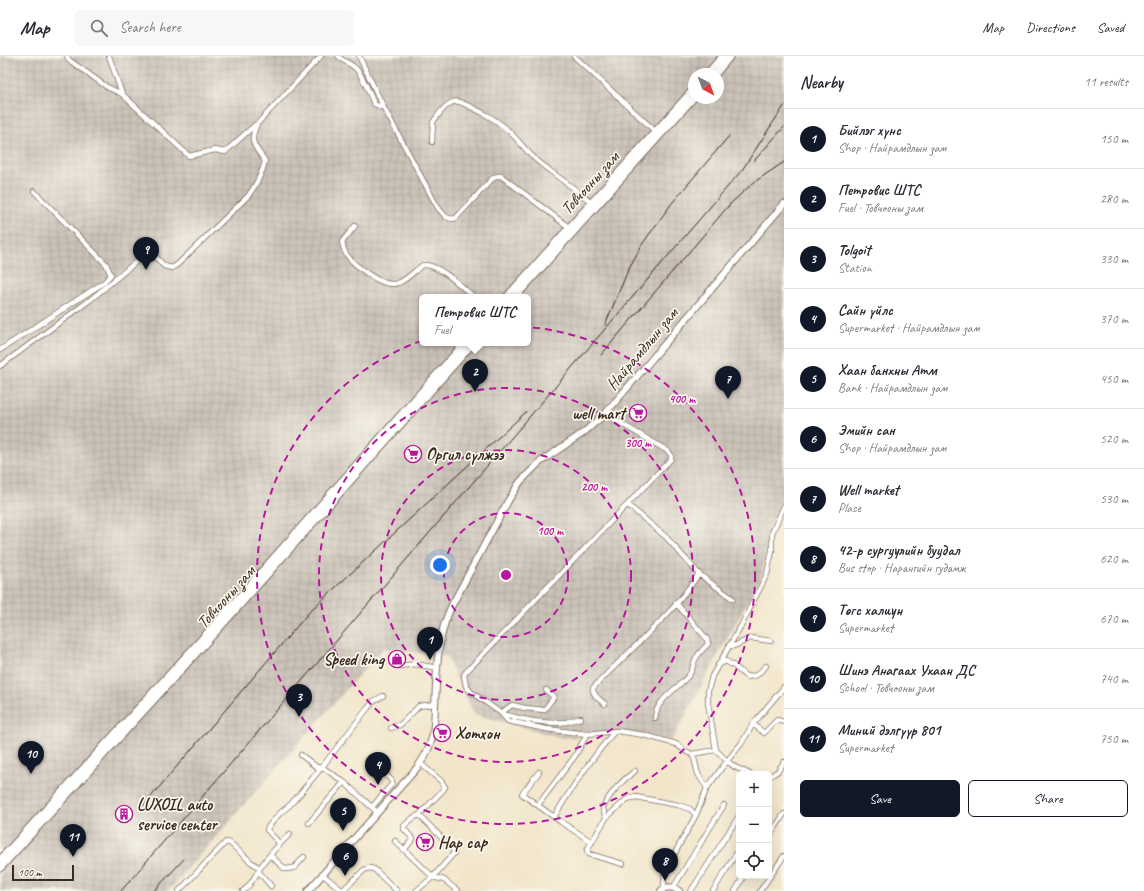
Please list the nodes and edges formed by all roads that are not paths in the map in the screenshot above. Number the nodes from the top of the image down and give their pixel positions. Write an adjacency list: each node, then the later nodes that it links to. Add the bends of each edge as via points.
1 (67, 56): 11 (street, via 107,87)
2 (109, 56): 11 (street)
3 (321, 56): 15 (street)
4 (338, 56): 14 (street, via 355,67 374,104)
5 (359, 56): 14 (street)
6 (574, 56): 16 (street)
7 (723, 56): 9 (highway)
8 (730, 56): 10 (highway)
9 (712, 68)
10 (720, 68)
11 (122, 94): 15 (street, via 189,156 215,150 225,152)
12 (688, 96): 16 (highway, Товчооны зам)
13 (688, 103): 22 (highway, Товчооны зам)
14 (384, 108): 22 (street, via 438,208 446,217 456,218 492,178 501,176)
15 (257, 124): 29 (street, via 252,134 253,144 265,161 259,180 248,196 178,264 172,268 164,266 156,257 137,261 90,300)
16 (656, 132): 19 (highway, Товчооны зам)
17 (432, 142): 19 (street, via 433,122 450,103 460,102 497,121 539,163)
18 (34, 191): 28 (street, via 106,264 111,275 103,283)
19 (592, 203): 22 (highway, Товчооны зам)
20 (784, 204): 30 (main road, Найрамдлын зам)
21 (355, 226): 23 (street, via 342,242 345,253 380,281 398,283 427,264 445,273)
22 (572, 229): 24 (highway, Товчооны зам); 25 (highway, Товчооны зам)
23 (470, 294)
24 (510, 294)
25 (518, 294)
26 (462, 346): 85 (highway, Товчооны зам, via 201,640)
27 (470, 346): 94 (highway, Товчооны зам, via 215,633)
28 (0, 350)
29 (0, 366)
30 (605, 414): 31 (street, via 671,455 670,460); 41 (main road, Найрамдлын зам, via 583,433 540,462 526,474 518,486 449,611 441,635)
31 (628, 505): 33 (street, via 666,537); 47 (street, via 465,673 466,686 471,692)
32 (784, 506): 37 (street, via 772,533 767,574)
33 (698, 574): 34 (street); 35 (street)
34 (733, 599)
35 (676, 603): 46 (street, via 593,688 593,692); 49 (street, via 707,639 708,644 695,659 694,668 689,676 666,696)
36 (770, 642): 37 (street, via 751,638 734,646)
37 (729, 645): 38 (street)
38 (718, 665): 40 (street, via 726,661 747,676 757,675); 55 (street, via 708,691)
39 (400, 666): 41 (street, via 415,664)
40 (766, 666)
41 (438, 668): 45 (main road, Найрамдлын зам)
42 (784, 687): 51 (street)
43 (546, 690): 47 (street, via 554,698 544,710 512,705)
44 (383, 696): 62 (street, via 366,709)
45 (435, 704): 52 (street, via 419,706 400,725); 61 (main road, Найрамдлын зам, via 432,740)
46 (605, 704)
47 (501, 713): 48 (street, via 510,717 550,723); 54 (street, via 505,719 512,722)
48 (580, 718)
49 (656, 718)
50 (784, 722): 51 (street, via 777,720 764,733)
51 (753, 724): 58 (street)
52 (391, 728)
53 (614, 732): 54 (street); 56 (street, via 644,735 676,744); 76 (street, via 576,780)
54 (587, 734): 69 (street, via 575,756)
55 (716, 750): 56 (street); 58 (street)
56 (692, 754): 68 (street, via 698,774)
57 (301, 755): 62 (street, via 318,768)
58 (727, 760): 64 (street); 68 (street)
59 (784, 762): 66 (street)
60 (375, 763): 71 (street, via 392,781)
61 (420, 763): 72 (main road, Найрамдлын зам); 74 (street, via 444,784 444,787)
62 (322, 767): 67 (street); 84 (street, via 268,827 268,832)
63 (635, 771): 77 (street, via 614,789 603,807)
64 (744, 771)
65 (539, 772): 69 (street, via 522,794)
66 (772, 775)
67 (344, 782): 71 (street); 79 (street)
68 (707, 788): 75 (street)
69 (538, 805): 76 (street)
70 (724, 805): 100 (street)
71 (372, 807): 72 (street)
72 (377, 812): 96 (main road, Найрамдлын зам)
73 (784, 814): 80 (street)
74 (418, 815): 86 (street, via 404,827 413,839); 97 (street, via 454,852)
75 (696, 815): 77 (street, via 690,809 678,805 636,797 628,799); 101 (street, via 666,869)
76 (554, 817): 83 (street)
77 (606, 818): 83 (street)
78 (736, 821): 110 (street)
79 (309, 822)
80 (772, 832)
81 (290, 834): 84 (street)
82 (395, 841): 86 (street)
83 (592, 842): 93 (street, via 587,850 589,854)
84 (280, 844): 89 (street)
85 (13, 846): 88 (highway); 92 (highway, Товчооны зам)
86 (404, 850): 97 (street)
87 (736, 853): 111 (street)
88 (0, 854)
89 (270, 855): 91 (street, via 285,869 294,868); 95 (street)
90 (784, 856): 113 (street)
91 (304, 857)
92 (0, 860)
93 (623, 864)
94 (0, 868)
95 (259, 869): 99 (street); 102 (street, via 226,842); 103 (street)
96 (322, 874): 104 (main road, Найрамдлын зам); 105 (street)
97 (433, 877): 107 (street); 108 (street, via 444,880)
98 (742, 879): 112 (street)
99 (271, 886)
100 (673, 888): 101 (main road); 109 (main road)
101 (662, 889)
102 (179, 891)
103 (243, 891)
104 (308, 891)
105 (343, 891): 106 (street, via 369,868 374,869)
106 (397, 891)
107 (416, 891)
108 (458, 891)
109 (679, 891)
110 (691, 891)
111 (713, 891)
112 (735, 891)
113 (760, 891)

